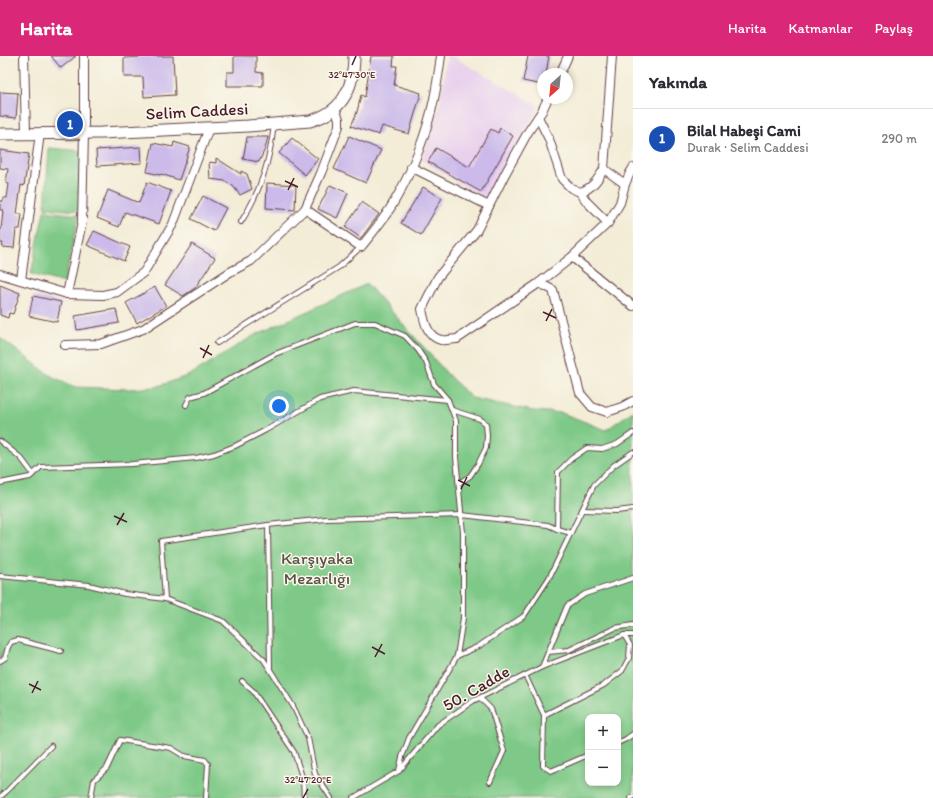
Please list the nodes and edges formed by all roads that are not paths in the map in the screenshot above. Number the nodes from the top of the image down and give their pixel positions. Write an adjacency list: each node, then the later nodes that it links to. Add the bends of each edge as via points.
1 (24, 56): 13 (street)
2 (84, 56): 15 (street)
3 (354, 56): 9 (main road, Selim Caddesi, via 349,90)
4 (441, 56): 17 (street, via 434,99)
5 (568, 56): 7 (street)
6 (612, 56): 19 (street)
7 (563, 68)
8 (545, 104): 10 (street)
9 (335, 108): 11 (main road, Selim Caddesi, via 318,119); 23 (street, via 339,126)
10 (538, 117): 21 (street, via 549,139 562,179 571,188); 22 (street)
11 (274, 124): 12 (main road, Selim Caddesi); 24 (lane, via 262,182)
12 (209, 128): 15 (main road, Selim Caddesi); 31 (street, via 173,224 144,272 117,292 103,295)
13 (26, 133): 14 (main road, Selim Caddesi); 16 (main road, Selim Caddesi)
14 (40, 133): 15 (main road, Selim Caddesi); 29 (street)
15 (84, 133): 31 (street, via 82,222)
16 (0, 134)
17 (412, 167): 22 (street); 26 (street, via 394,203)
18 (633, 168): 20 (street)
19 (604, 169): 20 (street); 21 (street, via 591,187)
20 (625, 184): 25 (street, via 620,203)
21 (580, 192): 25 (street)
22 (489, 206): 30 (street, via 477,230 438,277 422,309 430,335 441,341 457,339)
23 (305, 209): 26 (street); 34 (street, via 251,261 230,272 143,330 101,344)
24 (241, 222)
25 (608, 223): 27 (street)
26 (361, 246): 33 (lane, via 339,267)
27 (572, 257): 30 (street); 32 (street)
28 (0, 274): 29 (street)
29 (21, 280): 31 (street)
30 (539, 283): 36 (street, via 553,290 580,393 592,407 607,412)
31 (67, 294)
32 (633, 306)
33 (217, 343)
34 (65, 345)
35 (448, 400): 37 (lane, via 434,384 426,362 406,336 375,323 355,323 275,354 204,393 190,397); 38 (lane); 42 (lane, via 354,391 320,399 266,430 214,454 132,464 41,466)
36 (633, 401)
37 (186, 405)
38 (452, 410): 44 (lane, via 456,421); 44 (lane, via 480,419 486,424 486,448 470,476)
39 (633, 434): 49 (lane, via 617,444 602,449 587,448 558,472)
40 (0, 441): 42 (lane, via 21,458)
41 (633, 452): 46 (lane, via 613,466 594,485)
42 (33, 474): 43 (lane, via 30,477)
43 (0, 483)
44 (459, 483): 47 (lane)
45 (633, 509): 46 (lane)
46 (582, 510): 50 (lane)
47 (462, 515): 48 (lane, via 326,519); 49 (lane, via 548,525); 59 (lane, via 463,618)
48 (268, 525): 53 (lane, via 161,541); 62 (lane)
49 (557, 529): 50 (lane)
50 (571, 533): 59 (lane, via 549,578 524,616 479,646)
51 (0, 576): 53 (lane, via 89,585 126,594)
52 (633, 578): 58 (lane, via 585,594 567,606)
53 (165, 599): 62 (lane, via 223,621)
54 (633, 625): 58 (lane, via 615,628 570,650)
55 (624, 635): 56 (lane, 50. Cadde); 61 (lane, 50. Cadde); 66 (lane, via 630,645 629,658 622,671 604,685)
56 (633, 635)
57 (61, 651): 60 (lane, via 18,640 12,642 5,658)
58 (548, 652): 61 (lane)
59 (457, 656): 71 (lane, via 409,738)
60 (0, 661)
61 (542, 667): 63 (lane, 50. Cadde)
62 (270, 668): 77 (lane, via 293,706 308,738 315,774)
63 (525, 675): 65 (lane, 50. Cadde); 66 (lane)
64 (242, 681): 76 (lane, via 253,691 294,752 303,780)
65 (480, 698): 71 (lane, 50. Cadde, via 438,725); 72 (lane, via 491,709 504,751)
66 (544, 715): 70 (lane, via 542,766 551,771)
67 (633, 734): 68 (lane)
68 (621, 742)
69 (51, 746): 73 (lane)
70 (585, 756)
71 (399, 772): 78 (lane, 50. Cadde)
72 (490, 782)
73 (0, 797)
74 (91, 798): 75 (lane, via 94,780 107,768 120,740 171,748 184,756 205,760 208,764)
75 (206, 798)
76 (304, 798)
77 (331, 798)
78 (353, 798)

